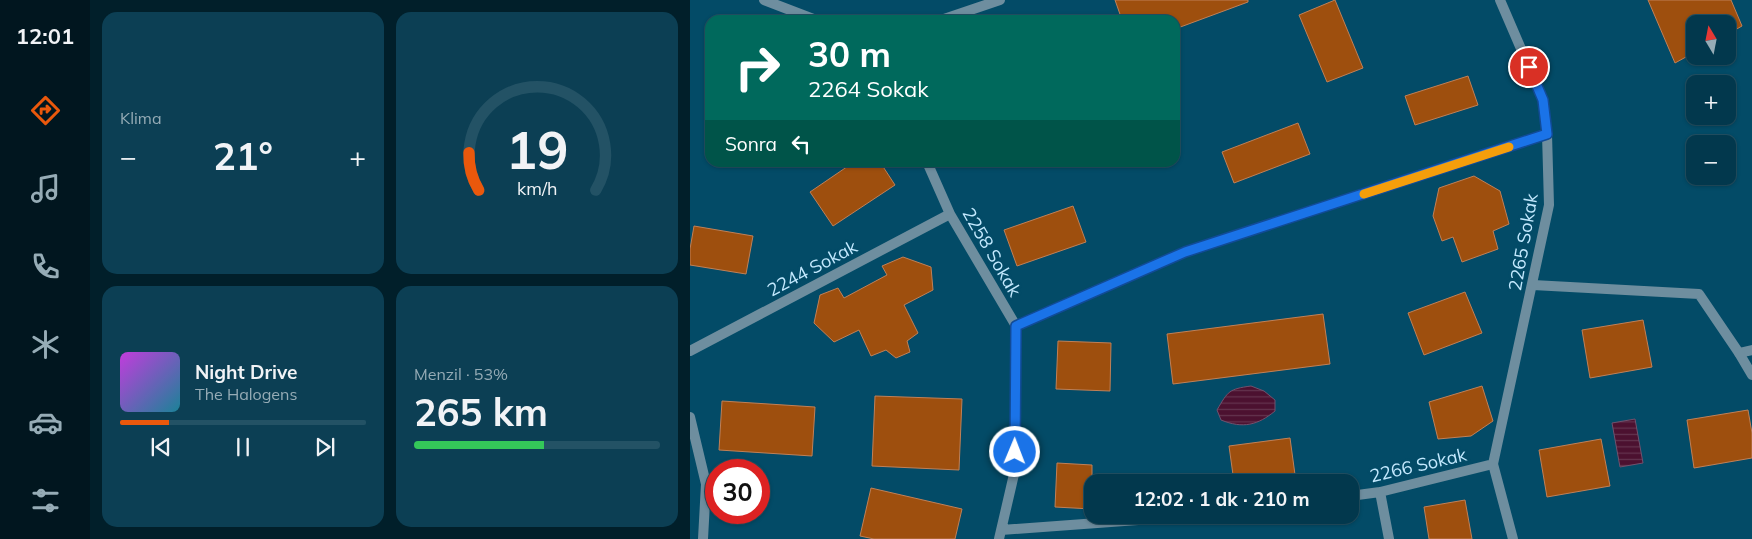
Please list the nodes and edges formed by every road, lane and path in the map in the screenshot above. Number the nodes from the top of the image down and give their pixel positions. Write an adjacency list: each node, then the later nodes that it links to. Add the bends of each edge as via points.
1 (764, 0): 4 (street)
2 (1000, 0): 5 (street)
3 (1500, 0): 6 (street, 2265 Sokak, via 1543,100)
4 (803, 15)
5 (955, 15)
6 (1547, 134): 9 (street, 2265 Sokak, via 1549,205); 10 (street, via 1185,252)
7 (929, 167): 8 (street, 2258 Sokak)
8 (950, 214): 10 (street, 2258 Sokak); 12 (street, 2244 Sokak)
9 (1533, 285): 13 (street, via 1699,294); 16 (street, 2265 Sokak)
10 (1016, 326): 20 (street, via 1015,470)
11 (1752, 350): 13 (street)
12 (690, 351)
13 (1739, 352): 14 (street)
14 (1752, 376)
15 (690, 417): 21 (street, via 706,484)
16 (1493, 464): 17 (street, 2266 Sokak); 23 (street)
17 (1380, 492): 18 (street, 2266 Sokak); 22 (street)
18 (1359, 495)
19 (1108, 524): 20 (street)
20 (1000, 534)
21 (703, 539)
22 (1389, 539)
23 (1513, 539)

